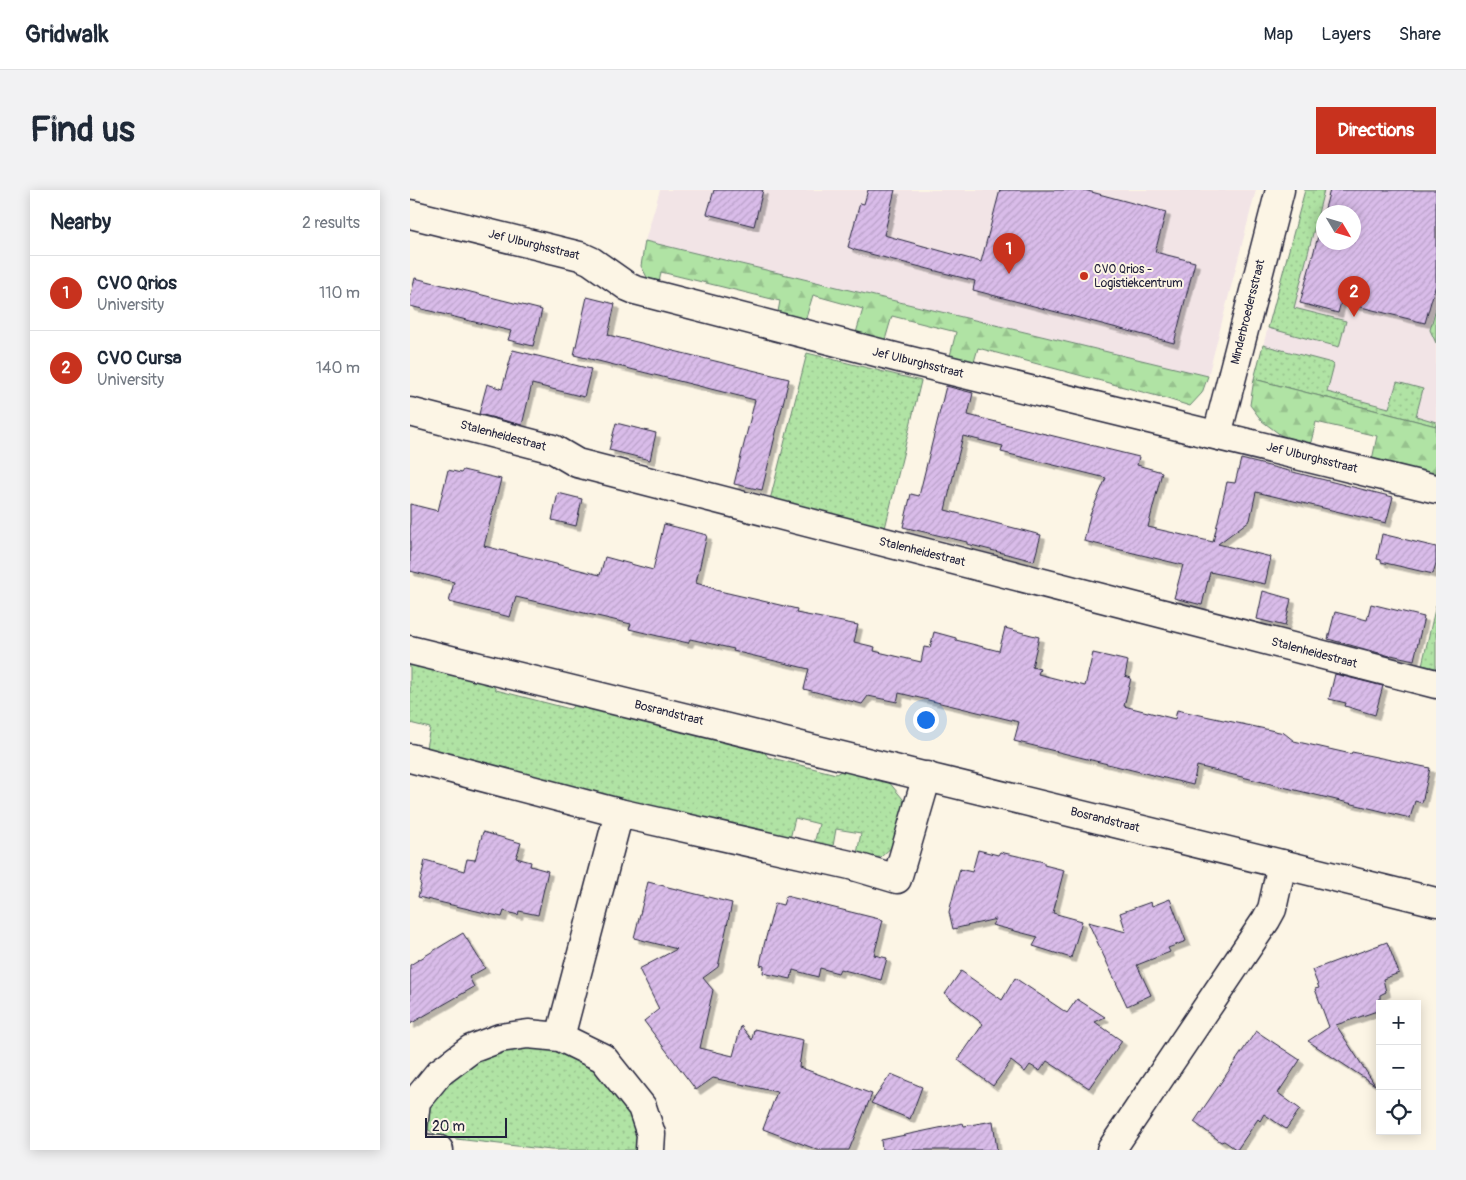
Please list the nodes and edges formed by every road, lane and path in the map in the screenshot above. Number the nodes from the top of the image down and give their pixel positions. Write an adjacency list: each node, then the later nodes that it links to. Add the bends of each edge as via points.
1 (1280, 190): 4 (street, Minderbroedersstraat)
2 (410, 214): 4 (street, Jef Ulburghsstraat, via 580,256 635,290)
3 (410, 412): 7 (street, Stalenheidestraat, via 553,449 577,463)
4 (1217, 435): 5 (street, Jef Ulburghsstraat)
5 (1436, 489)
6 (410, 650): 9 (street, Bosrandstraat)
7 (1436, 684)
8 (410, 758): 10 (street)
9 (927, 776): 10 (street, via 897,879 850,865); 11 (street, Bosrandstraat)
10 (619, 813): 13 (street)
11 (1282, 864): 12 (street, Bosrandstraat); 17 (street, via 1272,909 1266,920)
12 (1436, 902)
13 (560, 1037): 14 (street, via 528,1034 500,1038 472,1049 445,1068 416,1101); 16 (street, via 604,1058 642,1107 651,1134)
14 (410, 1147): 15 (street)
15 (439, 1150)
16 (650, 1150)
17 (1111, 1150)

